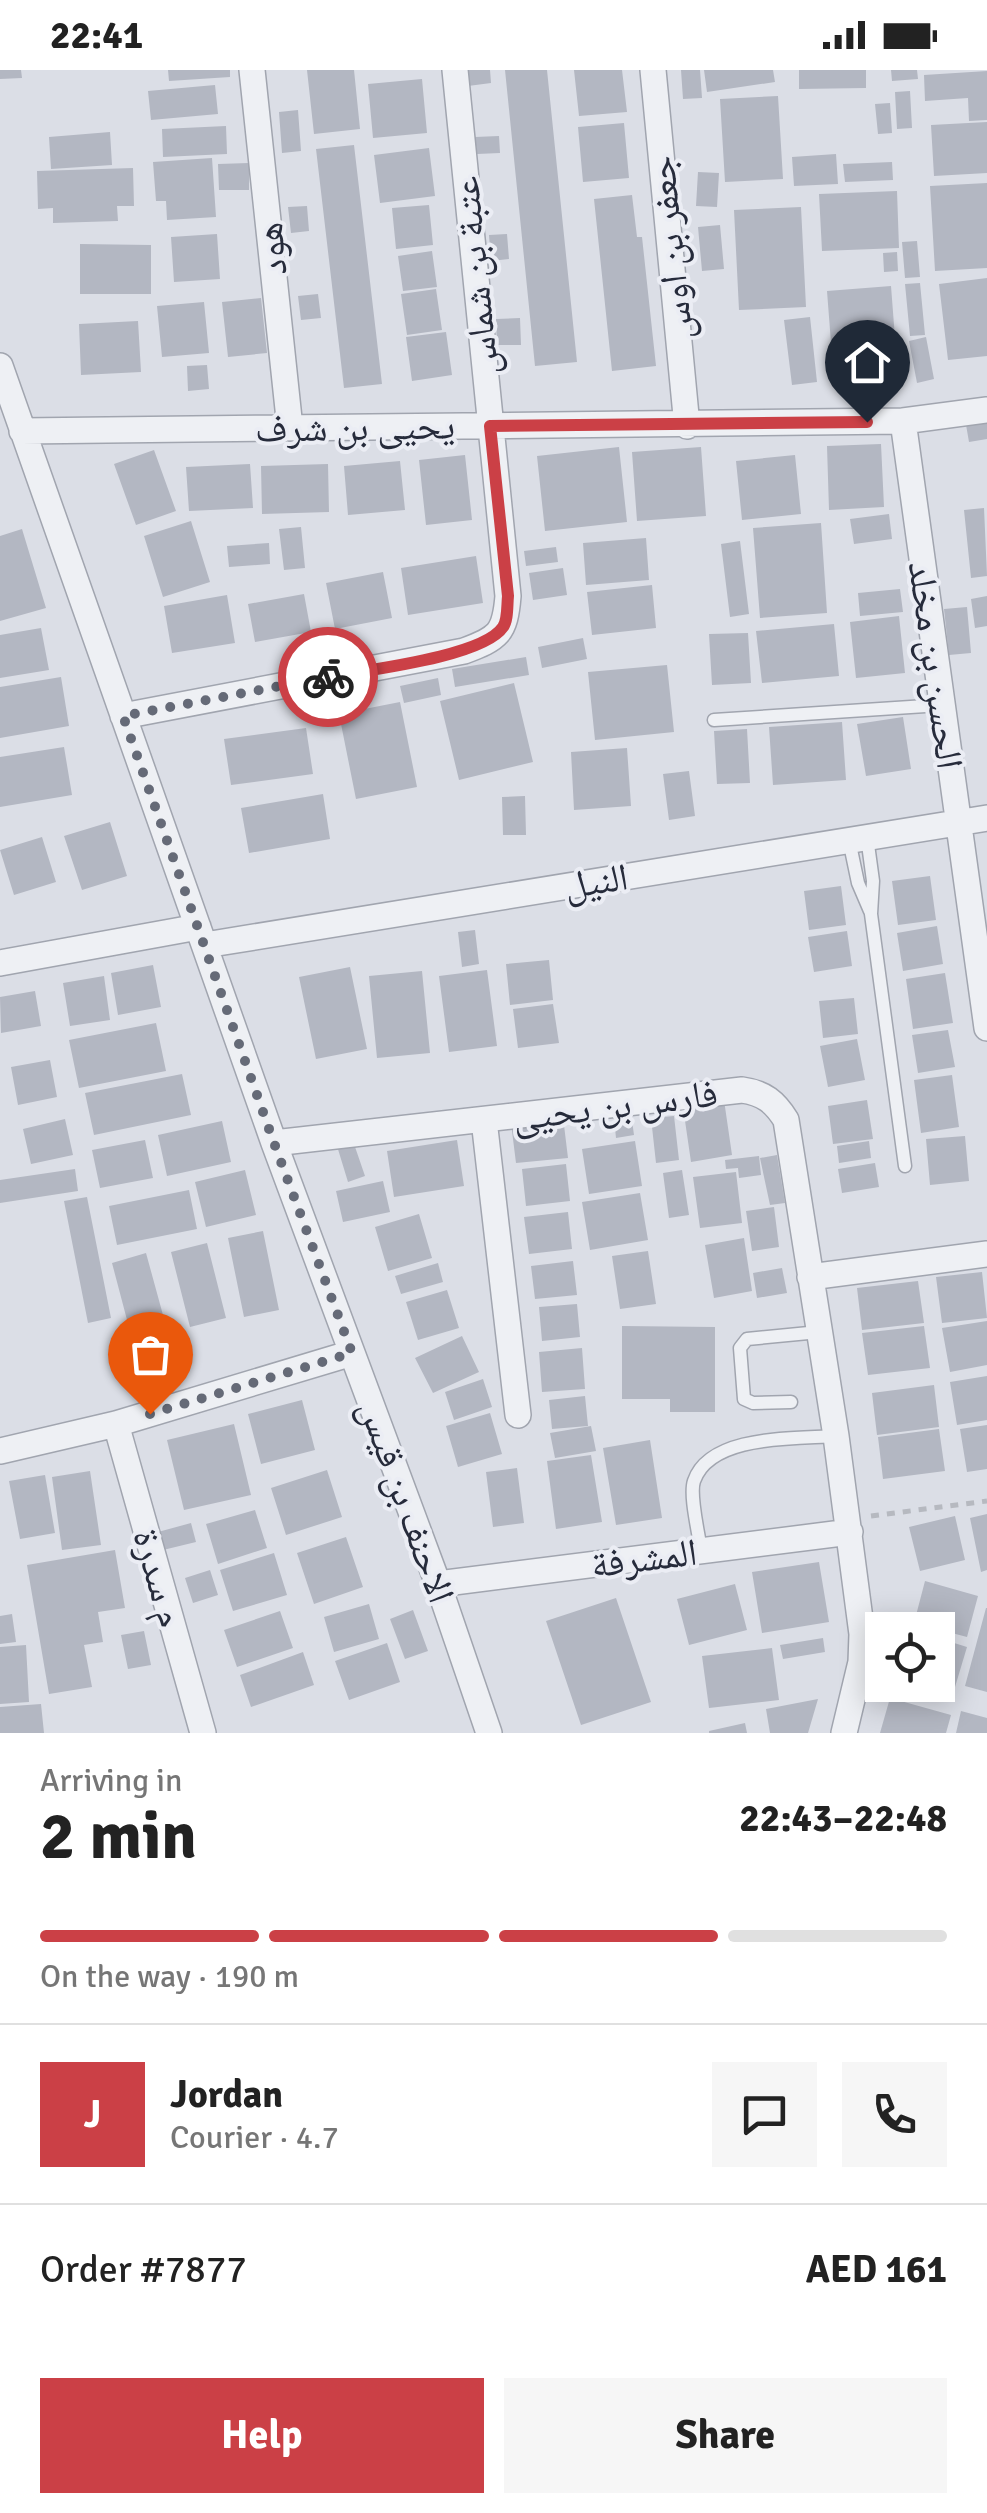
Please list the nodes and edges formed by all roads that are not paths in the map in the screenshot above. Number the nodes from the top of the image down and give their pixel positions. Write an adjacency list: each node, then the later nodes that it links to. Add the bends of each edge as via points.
1 (252, 70): 9 (street, هود)
2 (455, 70): 7 (street, عتبة بن شماس)
3 (653, 70): 8 (street, جعفر بن اوس)
4 (0, 366): 10 (street, الاحنف بن قيس)
5 (987, 410): 6 (street, يحيى بن شرف)
6 (903, 421): 8 (street, يحيى بن شرف); 11 (street, الحسن بن مخلد)
7 (490, 426): 8 (street, يحيى بن شرف); 9 (street, يحيى بن شرف); 12 (street, عتبة بن شماس, via 508,596 506,625 490,641)
8 (687, 426)
9 (290, 428): 10 (street, يحيى بن شرف)
10 (22, 432): 12 (street, الاحنف بن قيس)
11 (941, 705): 13 (lane); 15 (street, الحسن بن مخلد)
12 (123, 716): 17 (street, الاحنف بن قيس)
13 (714, 720)
14 (987, 818): 15 (street, النيل)
15 (957, 822): 16 (street, النيل); 19 (street, الحسن بن مخلد)
16 (858, 838): 17 (street, النيل); 22 (lane, via 873,881 871,914)
17 (202, 936): 18 (street, النيل); 21 (street, الاحنف بن قيس)
18 (0, 963)
19 (987, 1028)
20 (484, 1120): 21 (street, فارس بن يحيى); 24 (street, فارس بن يحيى, via 742,1090 768,1098 786,1120); 28 (street)
21 (274, 1143): 26 (street, الاحنف بن قيس)
22 (905, 1166)
23 (987, 1254): 24 (street)
24 (810, 1278): 25 (street, فارس بن يحيى)
25 (820, 1332): 27 (lane, via 747,1339 740,1348 744,1399); 30 (street, فارس بن يحيى)
26 (352, 1353): 29 (street); 34 (street, الاحنف بن قيس)
27 (791, 1402)
28 (518, 1415)
29 (116, 1424): 31 (street); 35 (street, م سدرة)
30 (836, 1436): 32 (street, فارس بن يحيى); 33 (lane, via 755,1442 704,1464 692,1484)
31 (0, 1451)
32 (849, 1525): 33 (street, المشرفة); 37 (street, فارس بن يحيى, via 862,1634)
33 (701, 1550): 34 (street, المشرفة)
34 (438, 1584): 36 (street, الاحنف بن قيس)
35 (203, 1733)
36 (489, 1733)
37 (844, 1733)

